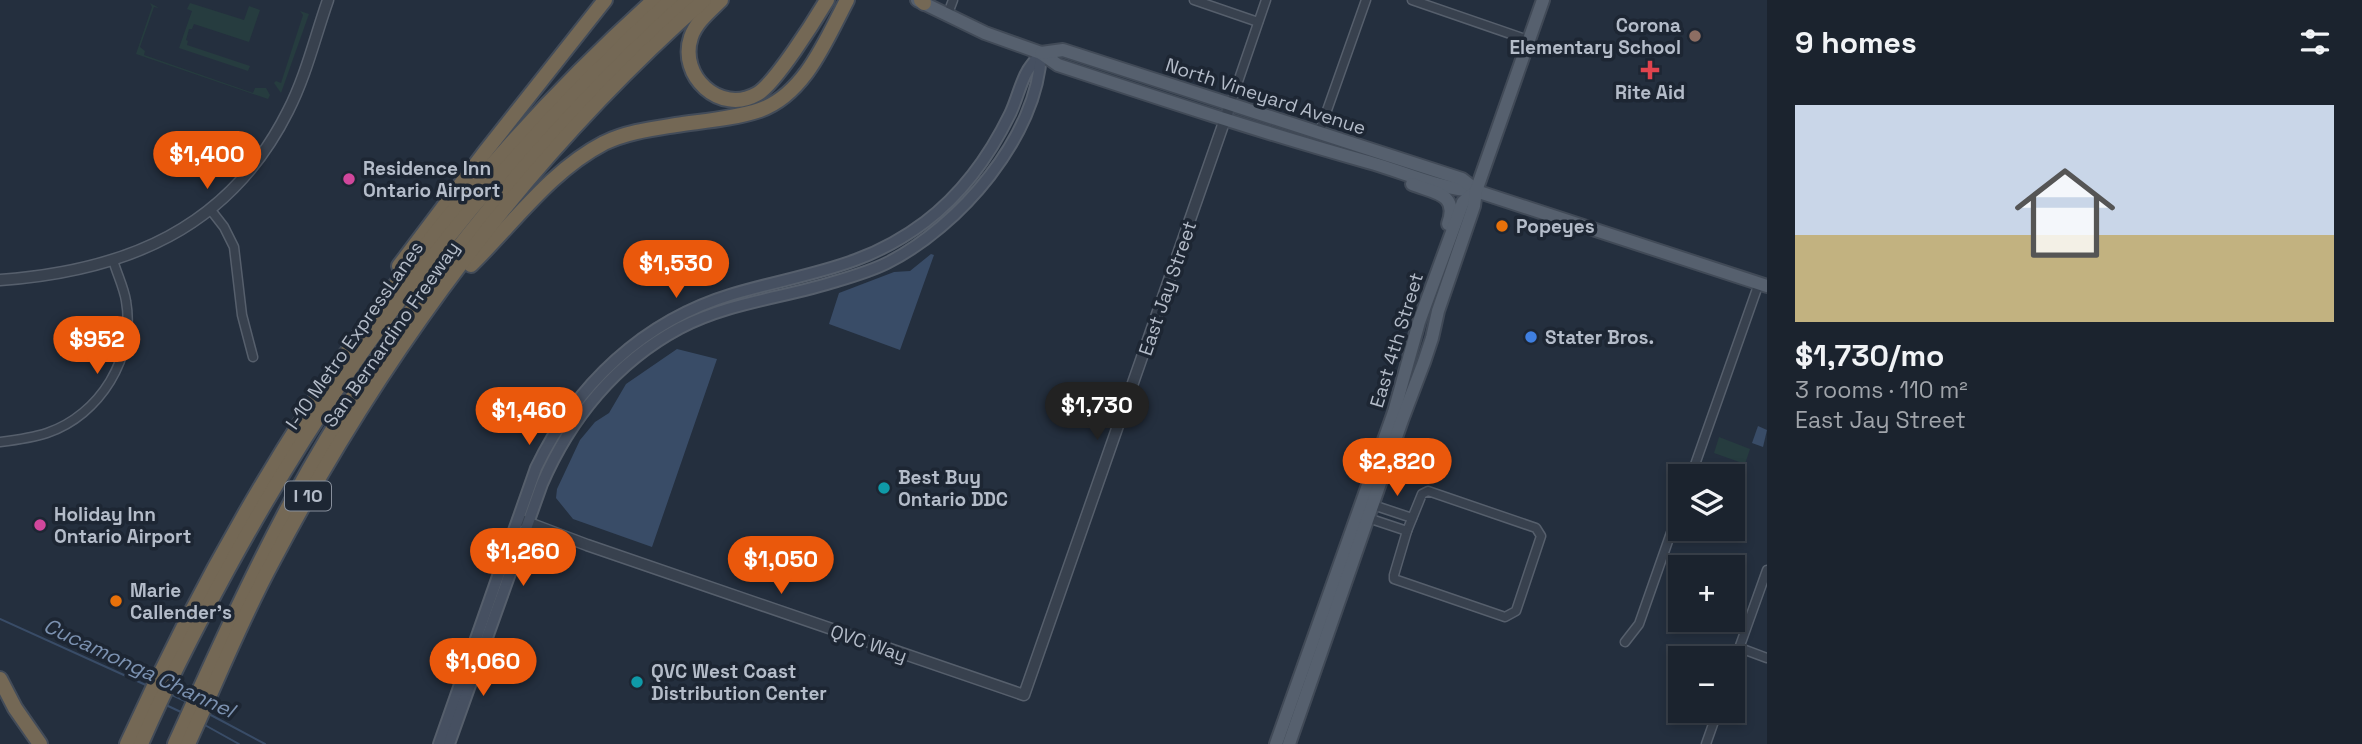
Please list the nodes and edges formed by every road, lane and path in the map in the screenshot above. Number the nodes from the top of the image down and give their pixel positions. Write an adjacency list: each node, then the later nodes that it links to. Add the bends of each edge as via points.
1 (328, 0): 28 (street, via 296,93 279,127 249,169)
2 (605, 0): 32 (highway, via 433,219 398,267)
3 (654, 0): 32 (highway, San Bernardino Freeway / I 10, via 598,52 476,184)
4 (671, 0): 51 (highway, I-10 Metro ExpressLanes, via 531,139 404,293 327,402 204,614)
5 (688, 0): 53 (highway, I-10 Metro ExpressLanes, via 544,144 401,327 293,498 243,597)
6 (704, 0): 33 (highway, San Bernardino Freeway / I 10, via 575,127)
7 (721, 0): 8 (highway, via 695,28 689,61 701,85 714,95 735,100 754,96 769,85)
8 (827, 0)
9 (847, 0): 33 (highway, via 807,71 787,94 756,111 629,133 589,151)
10 (953, 0): 17 (street)
11 (1194, 0): 18 (street)
12 (1266, 0): 18 (street, East Jay Street)
13 (1366, 0): 23 (street)
14 (1412, 0): 19 (street)
15 (1543, 0): 19 (main road, East 4th Street)
16 (920, 1): 17 (main road, North Vineyard Avenue)
17 (947, 16): 20 (main road, North Vineyard Avenue)
18 (1258, 22): 21 (street, East Jay Street)
19 (1528, 40): 27 (main road, East 4th Street)
20 (1041, 53): 21 (main road, North Vineyard Avenue, via 1063,50); 22 (main road, North Vineyard Avenue, via 1058,65); 41 (main road, via 1027,70 988,153 956,194 926,221 868,256 733,294 678,316 609,364 580,395 549,441); 42 (main road, via 1040,77 1014,139 969,201 888,263 835,282 716,312 642,352 582,412 554,456)
21 (1230, 105): 22 (street, East Jay Street); 23 (main road, North Vineyard Avenue)
22 (1225, 119): 24 (main road, North Vineyard Avenue); 52 (street, East Jay Street)
23 (1319, 133): 25 (main road, North Vineyard Avenue)
24 (1312, 148): 25 (main road, via 1326,145 1367,156); 26 (main road, North Vineyard Avenue)
25 (1379, 152): 27 (main road, North Vineyard Avenue, via 1462,179)
26 (1392, 170): 27 (main road, North Vineyard Avenue); 34 (main road, via 1401,179 1446,197 1451,204 1423,298)
27 (1476, 191): 31 (main road, North Vineyard Avenue); 34 (main road, East 4th Street, via 1463,202); 38 (main road, East 4th Street, via 1432,338)
28 (209, 209): 29 (street, via 171,236); 35 (street, via 234,247 242,316)
29 (113, 260): 30 (street, via 61,274); 36 (street, via 127,317 121,358 108,386 86,411 59,429)
30 (0, 280)
31 (1763, 285): 37 (street)
32 (382, 302): 51 (highway, San Bernardino Freeway / I 10, via 277,460 197,602)
33 (432, 303): 53 (highway, San Bernardino Freeway / I 10, via 364,403 306,501)
34 (1423, 313): 65 (main road, East 4th Street, via 1394,412)
35 (253, 357)
36 (0, 442)
37 (1696, 464)
38 (1373, 505): 39 (main road, East 4th Street); 40 (street)
39 (1368, 518): 43 (street); 66 (main road, East 4th Street)
40 (1412, 518): 43 (street); 43 (street, via 1422,494 1428,491 1536,528 1541,536 1516,611 1505,617 1394,579)
41 (517, 519): 42 (street, QVC Way); 63 (main road)
42 (529, 523): 52 (street, QVC Way); 64 (main road)
43 (1407, 531)
44 (1668, 541): 46 (street, via 1639,624)
45 (1767, 570): 47 (street)
46 (1625, 642)
47 (1741, 646)
48 (1745, 650): 49 (street)
49 (1767, 658)
50 (0, 679): 58 (highway)
51 (160, 679): 54 (highway, San Bernardino Freeway / I 10)
52 (1024, 695)
53 (202, 699): 56 (highway, San Bernardino Freeway / I 10)
54 (147, 704): 59 (highway); 60 (highway, San Bernardino Freeway / I 10); 61 (highway)
55 (1714, 723): 57 (street)
56 (190, 735): 62 (highway)
57 (1709, 743)
58 (40, 744)
59 (116, 744)
60 (127, 744)
61 (141, 744)
62 (175, 744)
63 (439, 744)
64 (449, 744)
65 (1276, 744)
66 (1289, 744)

